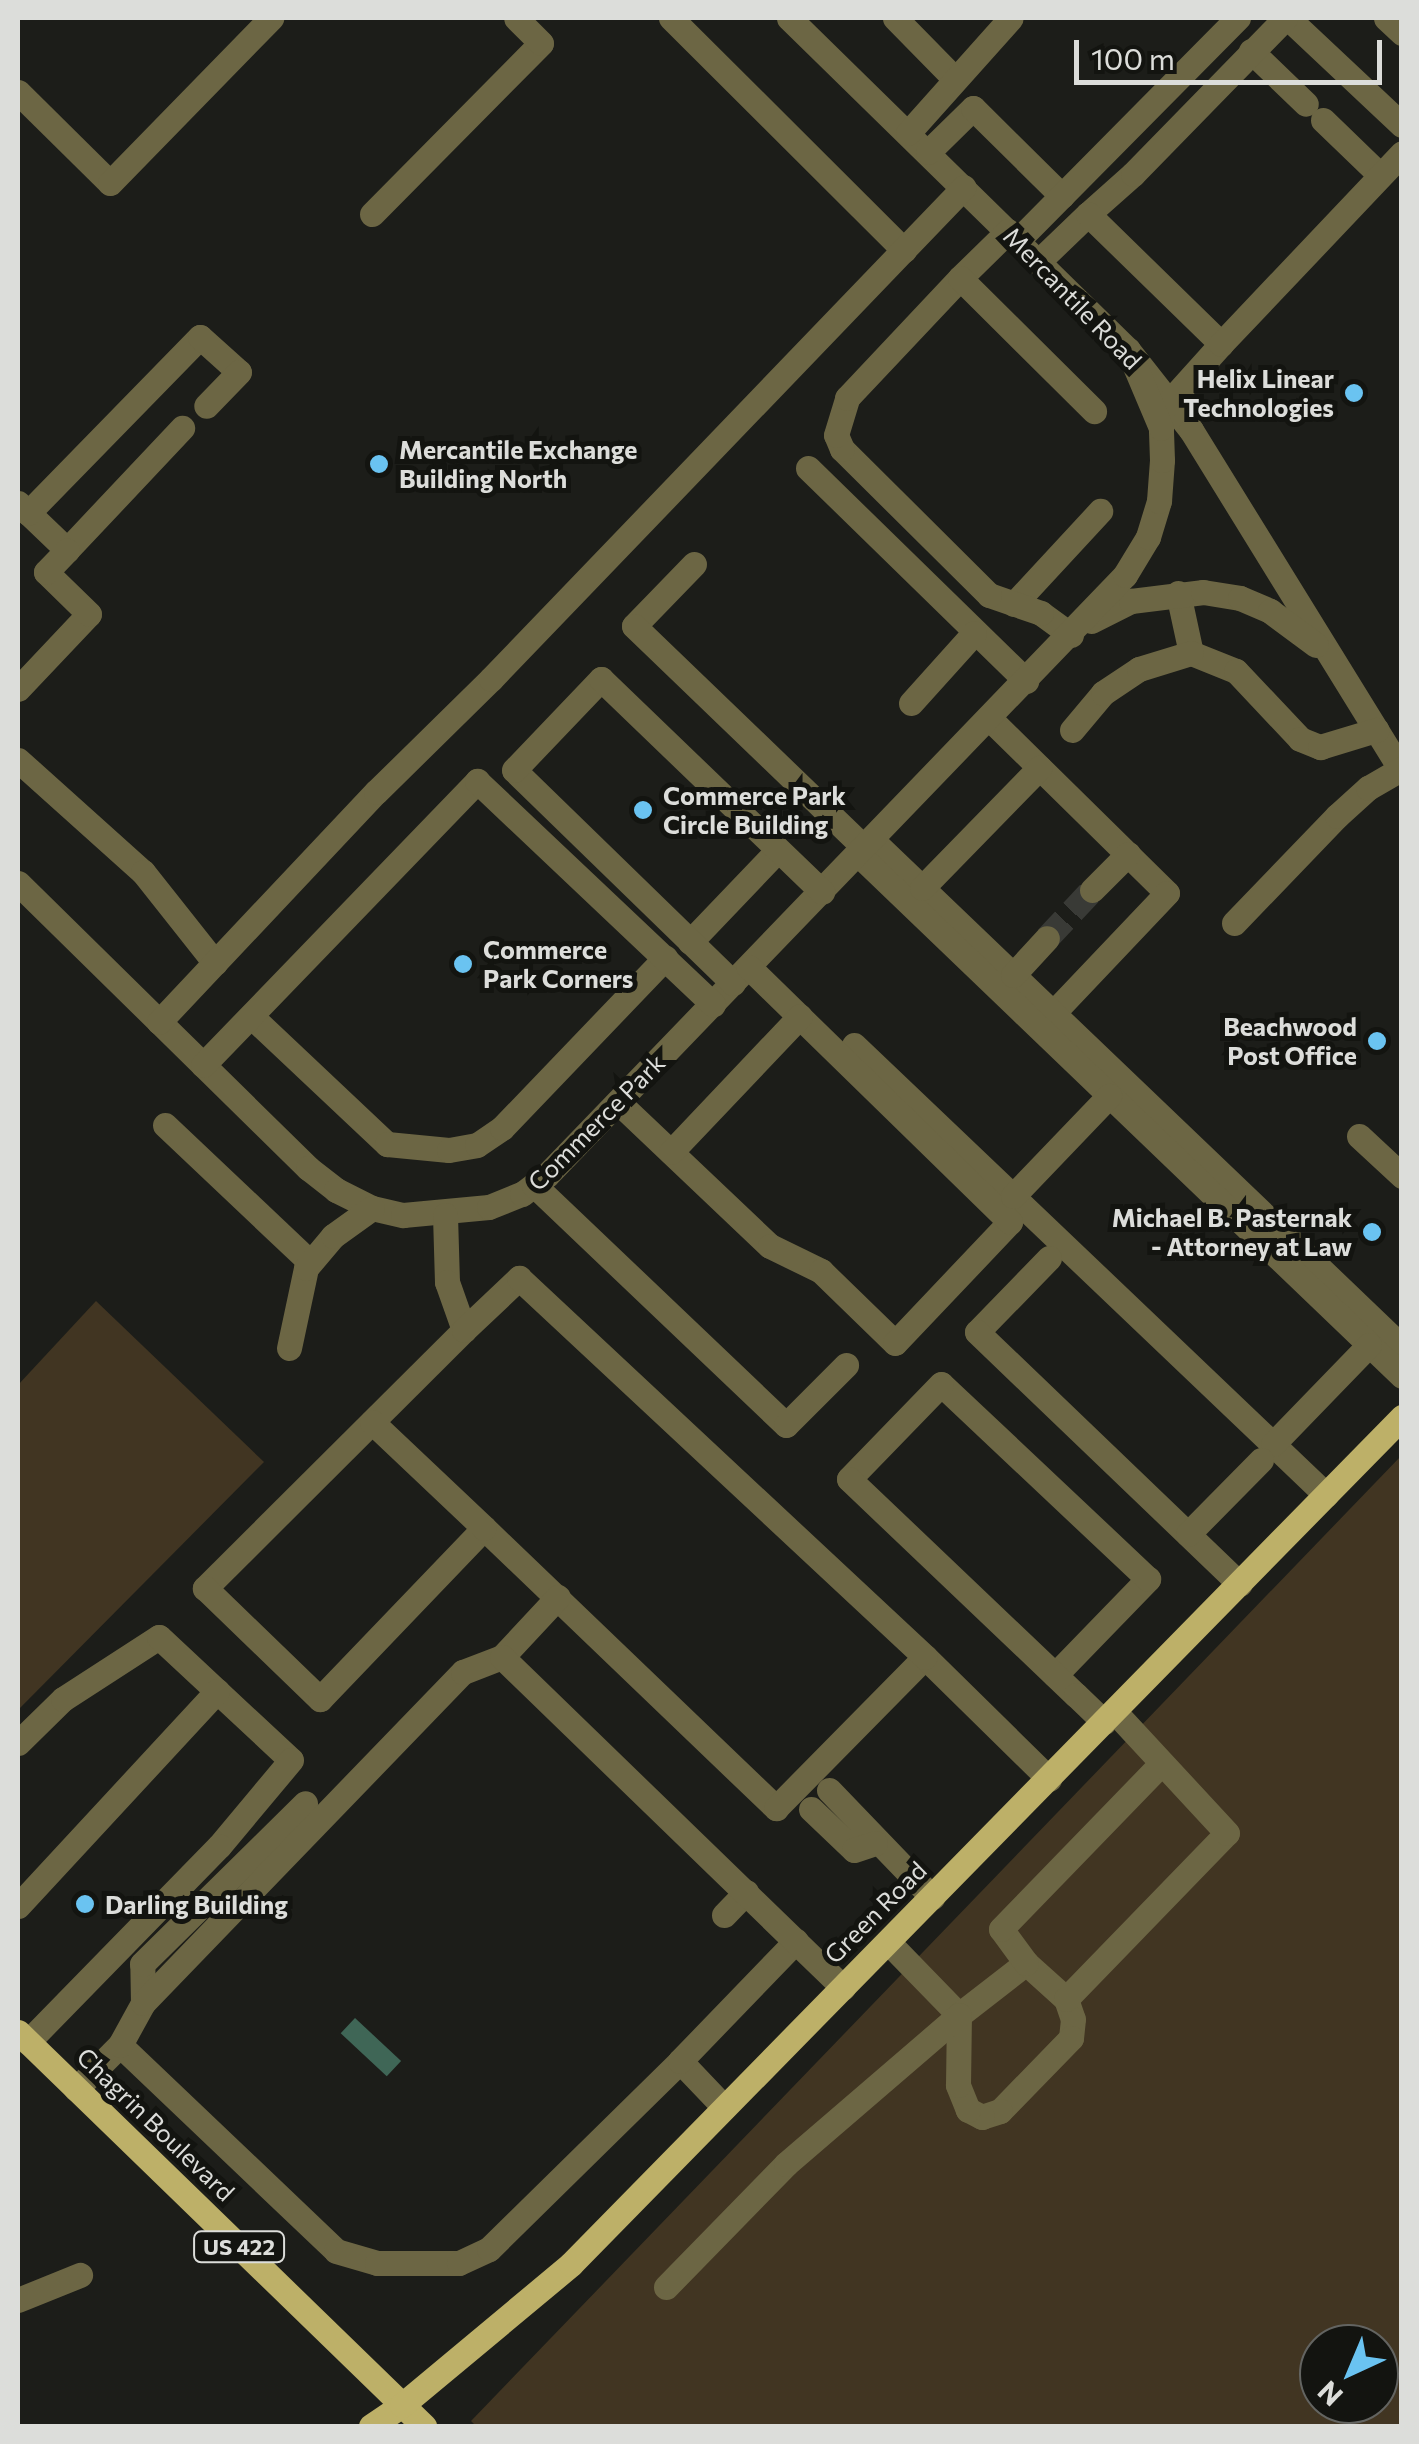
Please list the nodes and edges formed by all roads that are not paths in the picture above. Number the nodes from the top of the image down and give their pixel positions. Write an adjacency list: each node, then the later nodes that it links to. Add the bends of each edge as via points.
1 (271, 18): 13 (street, via 110,184)
2 (516, 18): 21 (street, via 541,44)
3 (671, 18): 24 (street)
4 (789, 18): 15 (street, Mercantile Road)
5 (895, 18): 12 (street)
6 (1011, 18): 12 (street)
7 (1238, 18): 20 (street)
8 (1287, 18): 11 (street); 14 (street)
9 (1386, 18): 10 (street)
10 (1402, 33)
11 (1251, 51): 18 (street); 22 (street)
12 (954, 78): 15 (street)
13 (18, 92)
14 (1402, 124)
15 (908, 133): 16 (street, Mercantile Road)
16 (928, 152): 19 (street, Mercantile Road); 20 (street, via 972,108)
17 (1402, 153): 18 (street)
18 (1380, 175): 27 (street)
19 (964, 187): 23 (street, Mercantile Road); 24 (street)
20 (1062, 196): 23 (street)
21 (372, 214)
22 (1088, 214): 25 (street); 27 (street)
23 (1013, 235): 25 (street, Mercantile Road); 26 (street)
24 (904, 250): 64 (street)
25 (1040, 260): 28 (street, Mercantile Road)
26 (960, 278): 31 (street); 39 (street, via 847,398 836,436 989,595)
27 (1221, 344): 30 (street)
28 (1128, 350): 30 (street, Commerce Park)
29 (206, 406): 34 (street, via 238,372 200,337)
30 (1162, 409): 41 (street, Commerce Park, via 1159,500 1148,537 1125,575); 43 (street, via 1191,430)
31 (1094, 411)
32 (182, 428): 36 (street)
33 (808, 468): 40 (street)
34 (23, 508): 36 (street)
35 (1100, 512): 39 (street)
36 (67, 550): 45 (street, via 46,572 89,614)
37 (694, 564): 53 (street, via 634,626)
38 (1178, 593): 41 (street, Commerce Park, via 1131,601); 42 (street); 43 (street, Commerce Park, via 1240,598 1270,611)
39 (1014, 604): 41 (street)
40 (974, 633): 44 (street); 46 (street)
41 (1071, 635): 44 (street, Commerce Park)
42 (1191, 653): 48 (street, via 1139,669 1103,693); 49 (street, via 1236,670 1300,739 1320,747)
43 (1334, 662): 49 (street)
44 (1026, 681): 47 (street, Commerce Park)
45 (18, 689)
46 (911, 703)
47 (990, 719): 51 (street); 53 (street, Commerce Park)
48 (1072, 730)
49 (1376, 730): 52 (street)
50 (18, 760): 64 (street, via 142,872)
51 (1039, 768): 55 (street); 57 (street)
52 (1401, 770): 60 (street, via 1337,816)
53 (865, 847): 57 (street); 59 (street, Commerce Park); 73 (street)
54 (778, 850): 59 (street); 62 (street); 62 (street, via 601,679 514,770)
55 (1128, 854): 58 (street); 68 (street, via 1167,893)
56 (18, 884): 71 (street, Commerce Park)
57 (922, 888): 66 (street)
58 (1092, 890)
59 (822, 892): 65 (street, Commerce Park)
60 (1234, 923)
61 (1048, 938): 66 (street)
62 (690, 942): 65 (street)
63 (664, 958): 67 (street); 69 (street, via 502,1128 477,1145 450,1150 387,1144); 69 (street, via 477,782)
64 (215, 962): 71 (street)
65 (747, 969): 67 (street, Commerce Park); 70 (street); 81 (street)
66 (1012, 974): 68 (street)
67 (712, 1004): 74 (street, Commerce Park)
68 (1053, 1013): 86 (street)
69 (251, 1016): 72 (street)
70 (800, 1016): 77 (street); 81 (street)
71 (159, 1022): 72 (street, Commerce Park)
72 (203, 1066): 80 (street, Commerce Park, via 308,1168)
73 (1110, 1096): 81 (street); 86 (street)
74 (618, 1102): 77 (street); 79 (street, Commerce Park)
75 (166, 1124): 84 (street)
76 (1359, 1136): 78 (street)
77 (671, 1152): 81 (street, via 770,1246 821,1271 895,1342)
78 (1402, 1176)
79 (534, 1185): 82 (street, Commerce Park, via 489,1208); 88 (street, via 786,1426)
80 (372, 1208): 82 (street, Commerce Park); 84 (street)
81 (1012, 1209): 92 (street)
82 (445, 1215): 85 (street, via 447,1282)
83 (1049, 1258): 95 (street, via 977,1332)
84 (310, 1262): 87 (street)
85 (464, 1330): 91 (street); 99 (street, via 519,1278)
86 (1389, 1334): 89 (street); 92 (street)
87 (289, 1348)
88 (846, 1365)
89 (1402, 1376)
90 (1402, 1417): 93 (main road, Green Road)
91 (372, 1422): 94 (street); 94 (street, via 205,1588 320,1699)
92 (1267, 1452): 93 (street); 95 (street)
93 (1326, 1495): 96 (main road, Green Road)
94 (484, 1528): 97 (street)
95 (1188, 1534): 96 (street)
96 (1240, 1584): 102 (main road, Green Road)
97 (558, 1597): 98 (street); 99 (street, via 776,1808)
98 (502, 1657): 109 (street); 113 (street, via 463,1672)
99 (925, 1658): 105 (street)
100 (1055, 1675): 100 (street, via 849,1478 941,1384 1148,1579); 102 (street)
101 (217, 1691): 103 (street, via 159,1637 62,1699); 111 (street); 121 (street, via 290,1760 176,1891)
102 (1109, 1717): 104 (street); 105 (main road, Green Road)
103 (18, 1743)
104 (1160, 1765): 116 (street, via 1000,1929); 118 (street, via 1227,1833)
105 (1048, 1778): 110 (main road, Green Road)
106 (820, 1800): 110 (street, via 854,1850 875,1843)
107 (305, 1803): 108 (street)
108 (235, 1876): 113 (street); 119 (street, via 142,1964)
109 (746, 1892): 112 (street); 114 (street)
110 (932, 1897): 115 (main road, Green Road)
111 (18, 1906)
112 (724, 1915)
113 (213, 1931): 119 (street)
114 (796, 1941): 117 (street); 123 (street)
115 (888, 1942): 117 (main road, Green Road); 120 (street)
116 (1026, 1963): 118 (street); 120 (street)
117 (843, 1987): 125 (main road, Green Road)
118 (1066, 1999): 120 (street, via 1071,2038 1000,2111 982,2117 968,2110 958,2084)
119 (143, 2003): 122 (street)
120 (960, 2016): 127 (street, via 786,2164)
121 (23, 2037): 124 (main road, Chagrin Boulevard / US 422)
122 (120, 2044): 123 (street, via 336,2252 377,2263 459,2263 490,2250); 124 (street)
123 (680, 2061): 125 (street)
124 (76, 2089): 129 (main road, Chagrin Boulevard / US 422)
125 (724, 2107): 129 (main road, Green Road, via 571,2264)
126 (80, 2275): 128 (street)
127 (666, 2287)
128 (18, 2300)
129 (402, 2405): 130 (main road, Green Road); 131 (main road, Chagrin Boulevard / US 422)
130 (370, 2426)
131 (424, 2426)

